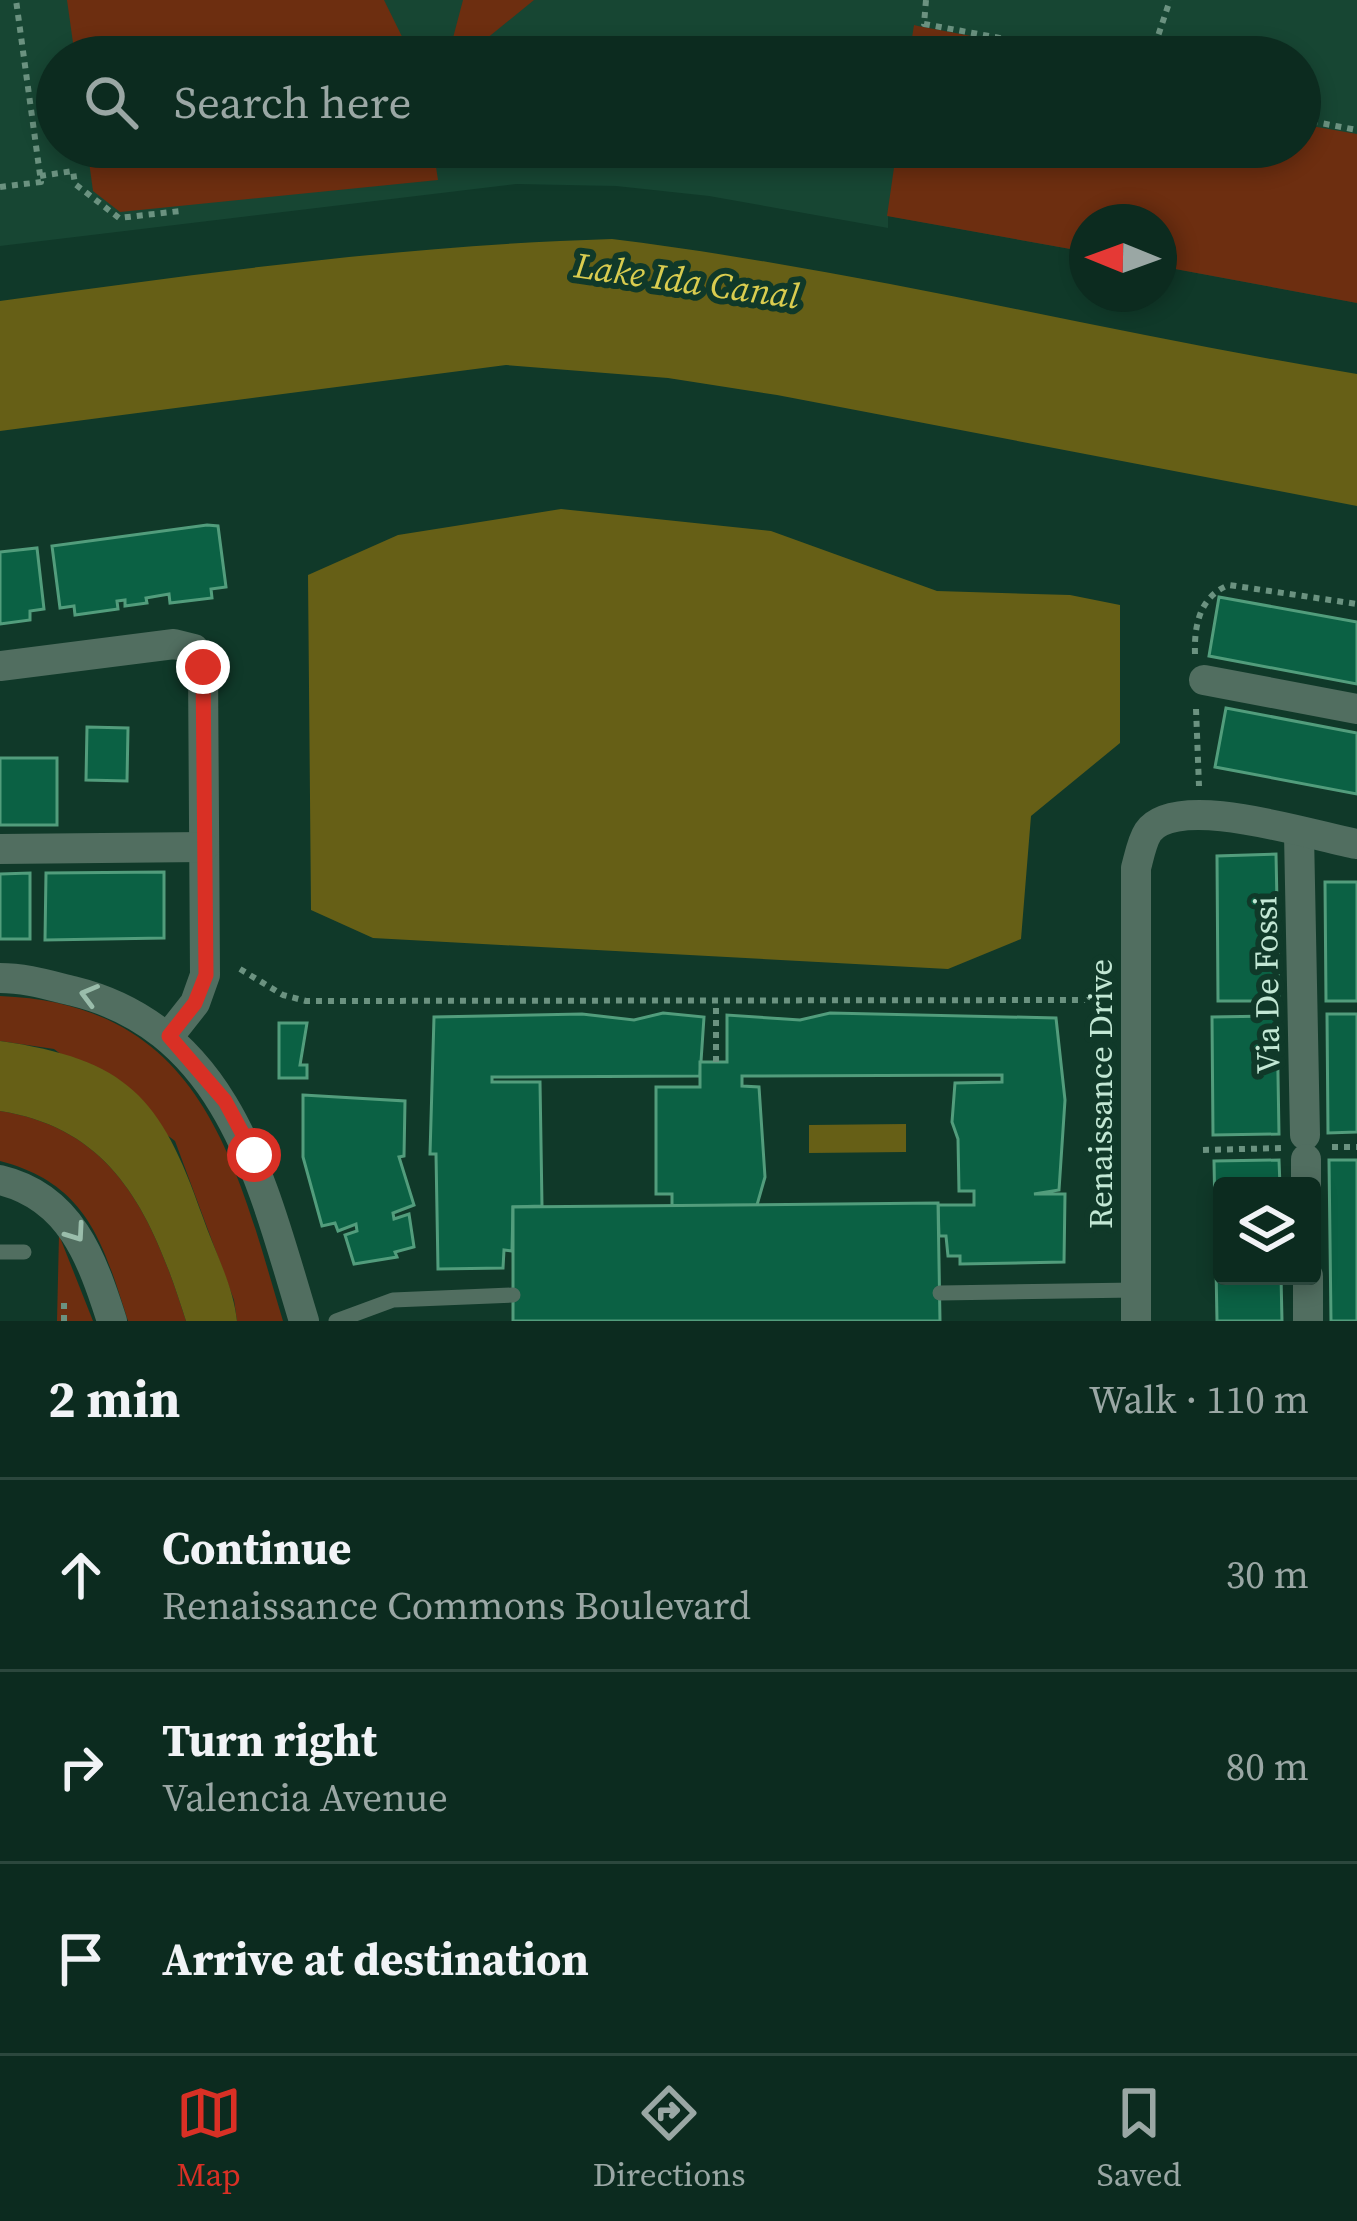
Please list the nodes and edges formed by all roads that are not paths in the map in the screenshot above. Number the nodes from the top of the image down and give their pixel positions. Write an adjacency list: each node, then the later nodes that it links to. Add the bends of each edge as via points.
1 (0, 666): 6 (street, via 174,644 194,649 203,667)
2 (1198, 684): 3 (street)
3 (1357, 709)
4 (1299, 834): 5 (street); 10 (street, Via De Fossi); 17 (street, Renaissance Drive, via 1210,813 1172,815 1148,830 1136,868)
5 (1357, 844)
6 (204, 847): 7 (street); 9 (street, via 206,975)
7 (0, 849)
8 (0, 978): 9 (street, one-way to 8, via 106,999)
9 (169, 1036): 19 (street, via 225,1101 254,1155)
10 (1306, 1160)
11 (0, 1180): 18 (street, one-way to 18, via 40,1197 76,1231)
12 (0, 1252): 13 (lane)
13 (24, 1252)
14 (1308, 1285): 21 (street)
15 (940, 1293): 17 (lane)
16 (513, 1295): 20 (lane, via 393,1300)
17 (1136, 1306)
18 (112, 1321)
19 (304, 1321)
20 (336, 1321)
21 (1309, 1321)

